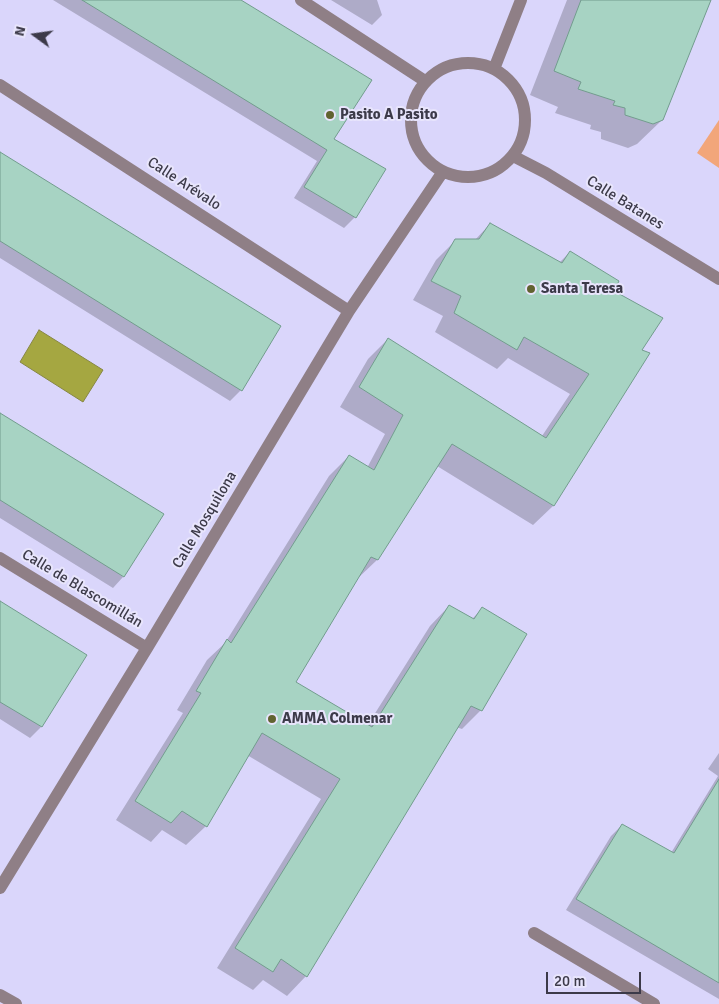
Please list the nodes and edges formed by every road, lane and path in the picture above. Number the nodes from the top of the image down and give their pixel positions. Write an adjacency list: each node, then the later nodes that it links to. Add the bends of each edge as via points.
1 (301, 0): 4 (street)
2 (522, 0): 3 (street)
3 (494, 69): 4 (street, via 470,62 445,66); 6 (street, via 514,85 524,108 524,133)
4 (425, 81): 7 (street, via 412,104 410,132 422,156)
5 (0, 85): 9 (street, Calle Arévalo)
6 (513, 156): 7 (street, via 493,172 468,179); 8 (street, Calle Batanes)
7 (442, 173): 9 (street, Calle Mosquilona)
8 (719, 279)
9 (350, 311): 11 (street, Calle Mosquilona)
10 (0, 558): 11 (street, Calle de Blascomillán)
11 (147, 648): 12 (street, Calle Mosquilona)
12 (0, 888)
13 (534, 933): 16 (street)
14 (0, 995): 15 (street)
15 (16, 1004)
16 (654, 1004)

